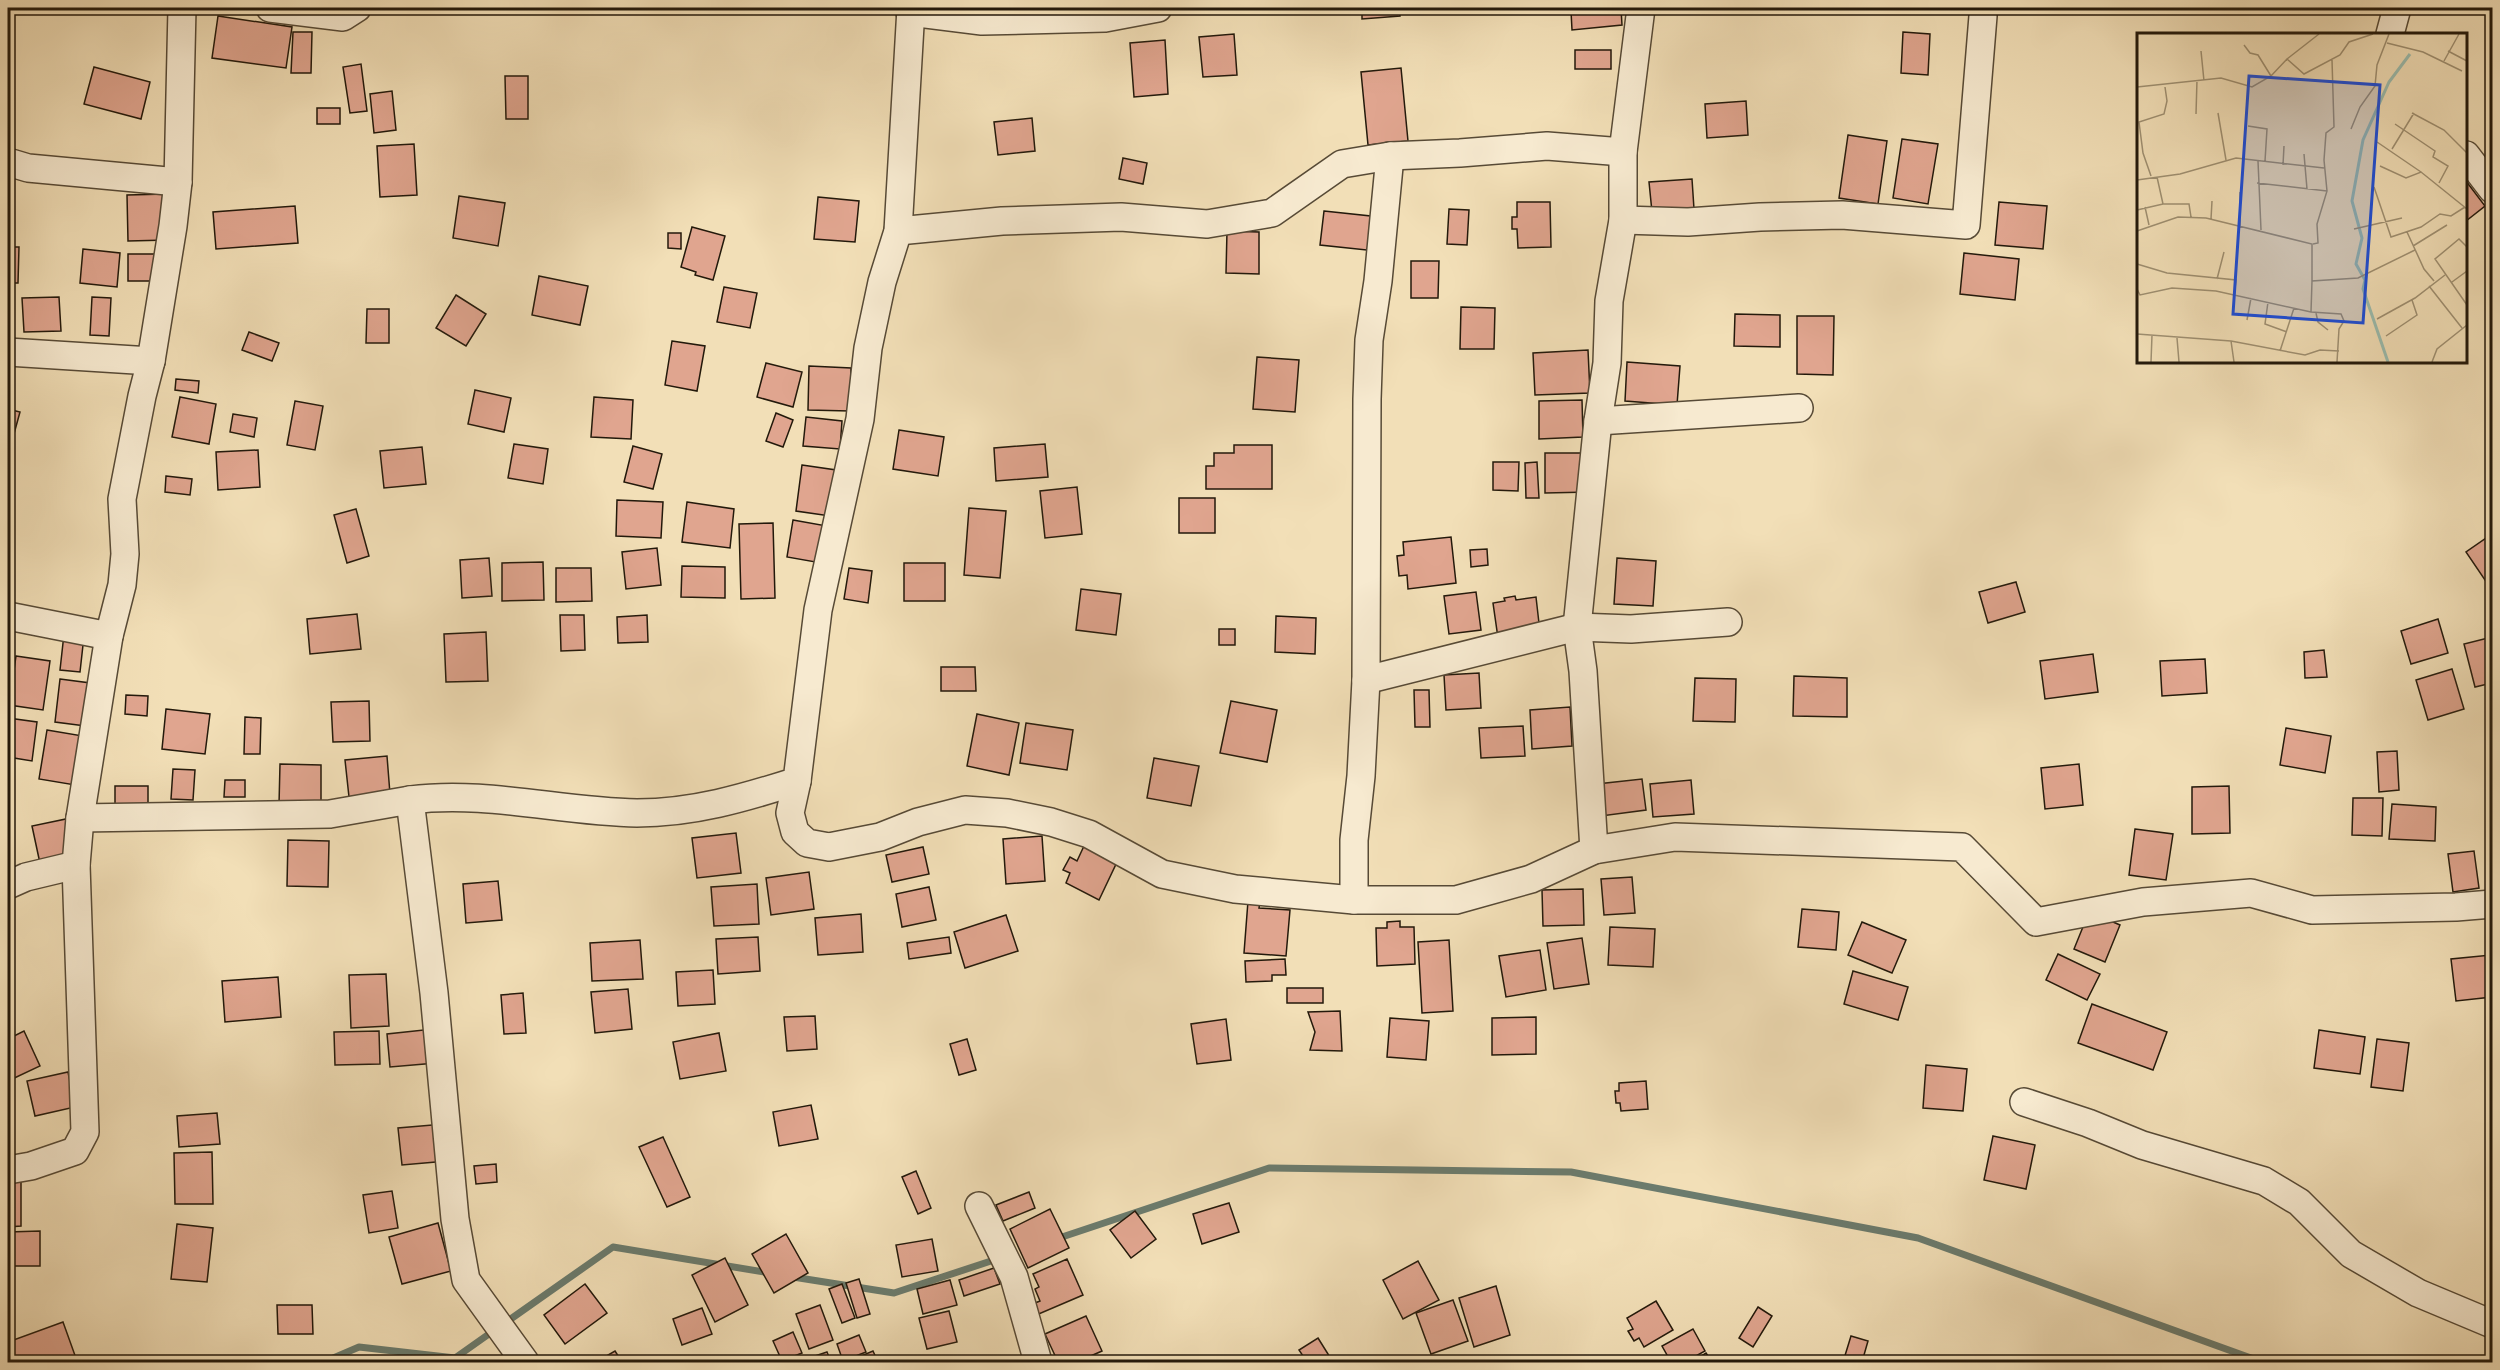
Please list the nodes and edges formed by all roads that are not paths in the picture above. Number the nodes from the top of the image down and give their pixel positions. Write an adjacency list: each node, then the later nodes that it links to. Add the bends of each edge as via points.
1 (182, 8): 14 (street)
2 (270, 8): 3 (street, via 343,17)
3 (357, 8)
4 (1158, 8): 7 (street, via 1105,18 982,21)
5 (1641, 8): 10 (street)
6 (2397, 8): 9 (street)
7 (911, 10): 17 (street)
8 (1983, 16): 16 (street, via 1966,225 1842,214 1688,222)
9 (2390, 33)
10 (1623, 152): 11 (street, via 1547,146); 16 (street)
11 (1390, 156): 17 (street, via 1342,165 1272,213 1207,224 1121,217 1002,221); 26 (street, via 1368,363)
12 (2467, 156): 15 (street)
13 (8, 162): 14 (street, via 28,168)
14 (178, 182): 19 (street)
15 (2493, 189)
16 (1623, 220): 21 (street, via 1609,301 1607,363)
17 (898, 231): 27 (street, via 867,348 860,419 818,610)
18 (8, 352): 19 (street)
19 (151, 362): 25 (street, via 122,499 122,585)
20 (1799, 408): 21 (street)
21 (1598, 421): 24 (street)
22 (8, 616): 25 (street)
23 (1728, 622): 24 (street, via 1631,629)
24 (1577, 627): 26 (street); 30 (street)
25 (109, 636): 29 (street)
26 (1366, 680): 33 (street, via 1354,840)
27 (797, 781): 28 (street, via 724,804 646,812 471,797); 33 (street, via 790,813 795,832 807,843 829,847 880,837 965,810 1007,813 1089,834 1162,874 1235,889)
28 (410, 800): 29 (street, via 330,814); 39 (street, via 434,993 455,1219 466,1280)
29 (80, 818): 31 (street)
30 (1594, 850): 33 (street, via 1531,879 1456,900); 34 (street, via 1675,837 1962,847 2036,922 2143,902 2251,892 2312,910)
31 (76, 865): 32 (street); 36 (street, via 85,1132 75,1151)
32 (8, 885)
33 (1354, 900)
34 (2493, 904)
35 (2024, 1102): 38 (street, via 2088,1122 2142,1145 2264,1181 2299,1202 2351,1254 2418,1293)
36 (8, 1170)
37 (979, 1206): 40 (street, via 1014,1277)
38 (2493, 1324)
39 (525, 1362)
40 (1038, 1362)

